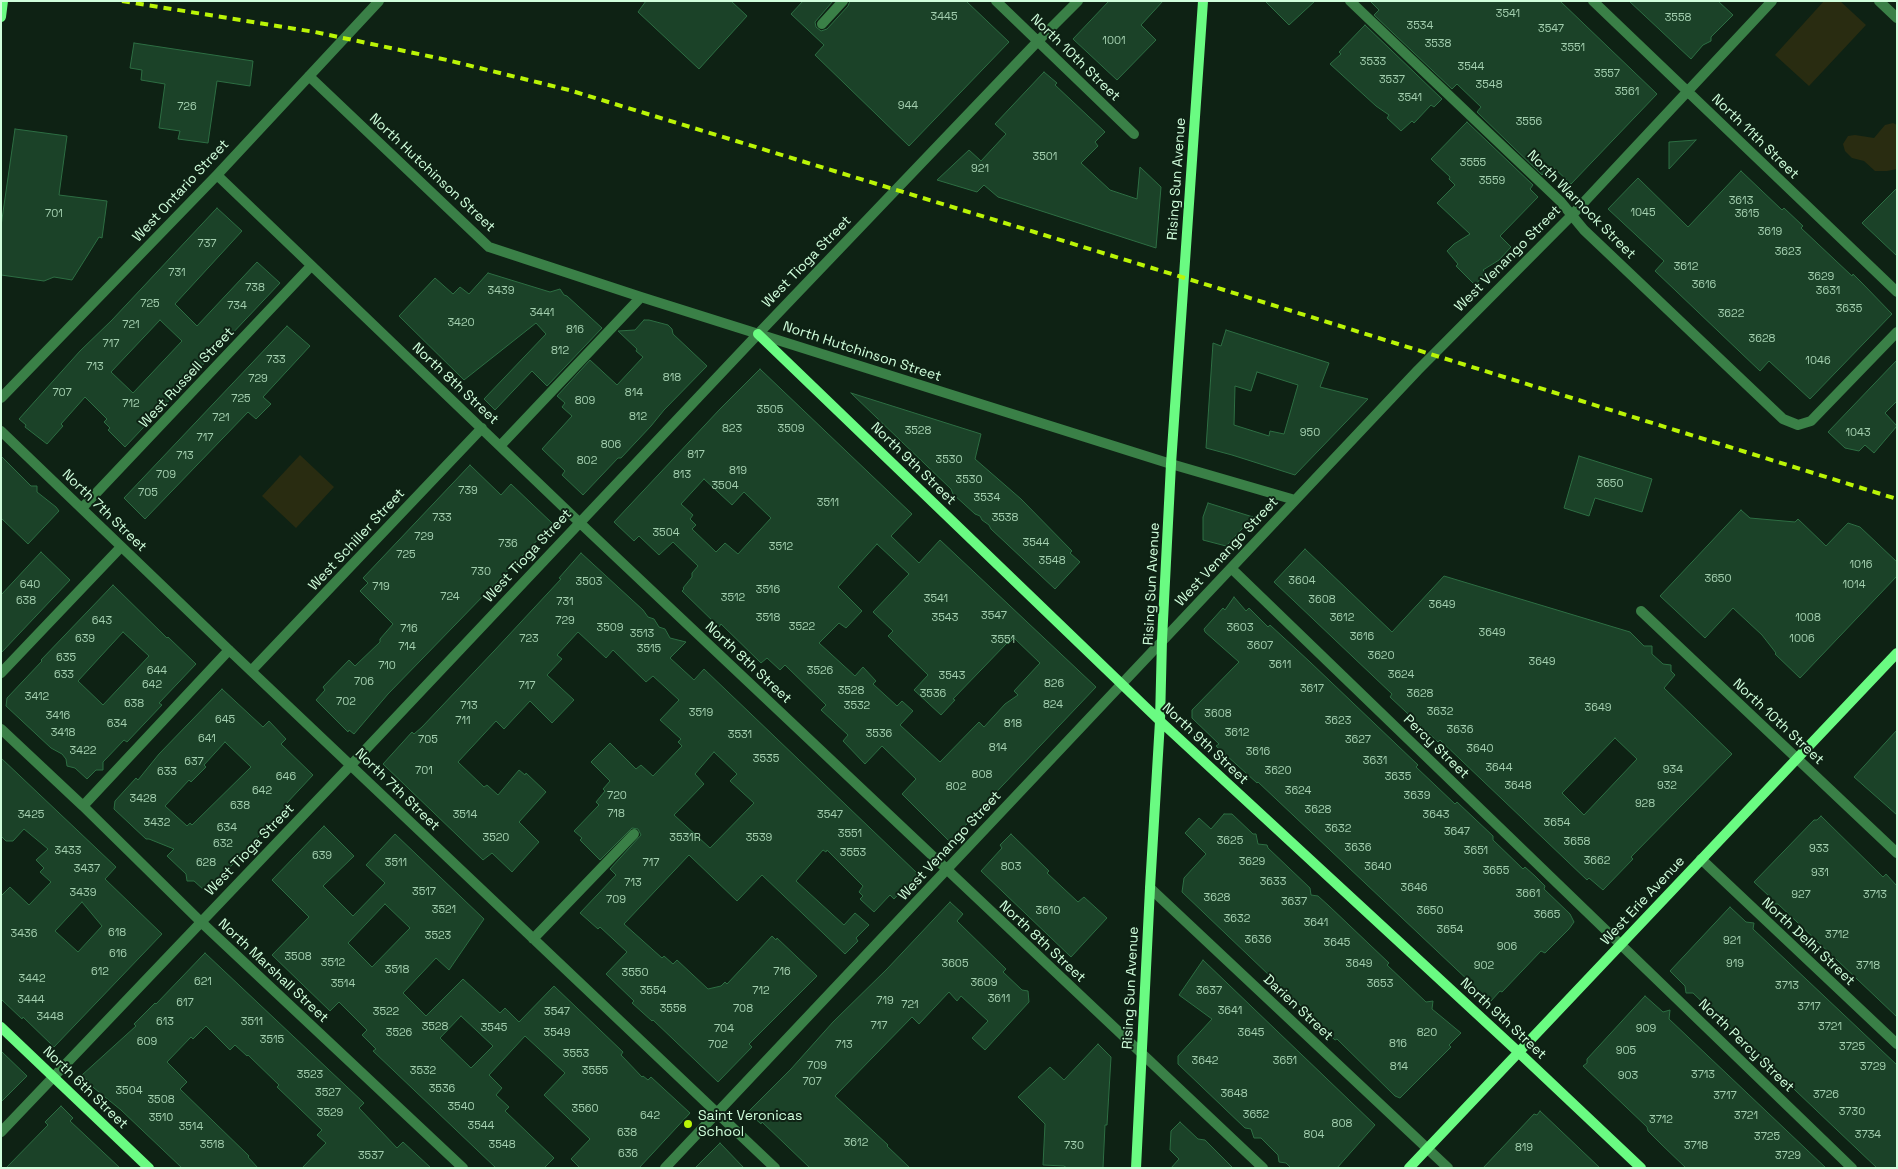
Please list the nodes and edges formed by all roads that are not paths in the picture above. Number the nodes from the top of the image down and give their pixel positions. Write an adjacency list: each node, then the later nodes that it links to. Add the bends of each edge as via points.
1 (3, 1): 11 (street)
2 (379, 1): 15 (street, West Ontario Street)
3 (843, 1): 13 (street)
4 (996, 1): 14 (street, North 10th Street)
5 (1078, 1): 14 (street, West Tioga Street)
6 (1203, 1): 29 (street, Rising Sun Avenue)
7 (1350, 1): 19 (street, North Warnock Street, via 1560,201)
8 (1593, 1): 16 (street, North 11th Street)
9 (1772, 1): 16 (street, West Venango Street)
10 (1879, 1): 12 (street)
11 (1, 17)
12 (1897, 18)
13 (822, 24)
14 (1038, 41): 17 (street, North 10th Street); 24 (street, West Tioga Street)
15 (308, 76): 18 (street, West Ontario Street); 22 (street, North Hutchinson Street, via 489,247)
16 (1687, 90): 19 (street, West Venango Street); 21 (street, North 11th Street)
17 (1134, 134)
18 (217, 176): 20 (street, North 8th Street); 25 (street, West Ontario Street)
19 (1571, 216): 23 (street, North Warnock Street, via 1783,419 1795,425 1811,420); 30 (street, West Venango Street, via 1432,355)
20 (311, 266): 26 (street, North 8th Street); 31 (street, West Russell Street)
21 (1897, 292)
22 (641, 298): 24 (street, North Hutchinson Street); 28 (street)
23 (1897, 332)
24 (758, 334): 29 (street, North Hutchinson Street); 32 (street, West Tioga Street); 41 (street, North 9th Street)
25 (1, 398)
26 (482, 428): 28 (street, North 8th Street); 39 (street, West Schiller Street)
27 (1, 431): 31 (street, North 7th Street)
28 (500, 446): 32 (street, North 8th Street)
29 (1171, 464): 30 (street, North Hutchinson Street); 36 (street, Rising Sun Avenue)
30 (1295, 500): 34 (street, West Venango Street)
31 (82, 508): 33 (street, North 7th Street)
32 (579, 522): 45 (street, West Tioga Street); 50 (street, North 8th Street)
33 (121, 547): 37 (street, North 7th Street); 40 (street)
34 (1232, 568): 36 (street, West Venango Street); 54 (street, Percy Street)
35 (1641, 610): 44 (street, North 10th Street)
36 (1162, 640): 41 (street, West Venango Street); 42 (street, Rising Sun Avenue)
37 (229, 650): 39 (street, North 7th Street); 46 (street)
38 (1897, 654): 44 (street, West Erie Avenue)
39 (252, 670): 45 (street, North 7th Street)
40 (1, 673)
41 (1121, 684): 42 (street, North 9th Street); 50 (street, West Venango Street)
42 (1160, 721): 51 (street, Rising Sun Avenue); 57 (street, North 9th Street)
43 (1, 729): 46 (street, North Marshall Street)
44 (1797, 759): 48 (street, North 10th Street); 49 (street, West Erie Avenue)
45 (351, 765): 52 (street, West Tioga Street); 53 (street, North 7th Street)
46 (83, 806): 52 (street, North Marshall Street)
47 (634, 834): 53 (street)
48 (1897, 854)
49 (1701, 859): 54 (street, West Erie Avenue); 56 (street, North Delhi Street)
50 (946, 870): 58 (street, North 8th Street); 60 (street, West Venango Street)
51 (1150, 888): 58 (street, Rising Sun Avenue); 62 (street, Darien Street)
52 (200, 921): 59 (street, West Tioga Street); 64 (street, North Marshall Street)
53 (533, 939): 60 (street, North 7th Street)
54 (1621, 944): 57 (street, West Erie Avenue); 72 (street, North Percy Street)
55 (1, 1027): 59 (street, North 6th Street)
56 (1897, 1044)
57 (1518, 1052): 62 (street, West Erie Avenue); 71 (street, North 9th Street)
58 (1141, 1055): 67 (street, Rising Sun Avenue); 68 (street, North 8th Street)
59 (53, 1077): 61 (street, West Tioga Street); 63 (street, North 6th Street)
60 (718, 1113): 65 (street, West Venango Street); 66 (street, North 7th Street)
61 (1, 1132)
62 (1427, 1148): 69 (street, West Erie Avenue); 70 (street, Darien Street)
63 (149, 1168)
64 (463, 1168)
65 (665, 1168)
66 (775, 1168)
67 (1136, 1168)
68 (1263, 1168)
69 (1408, 1168)
70 (1448, 1168)
71 (1641, 1168)
72 (1852, 1168)

